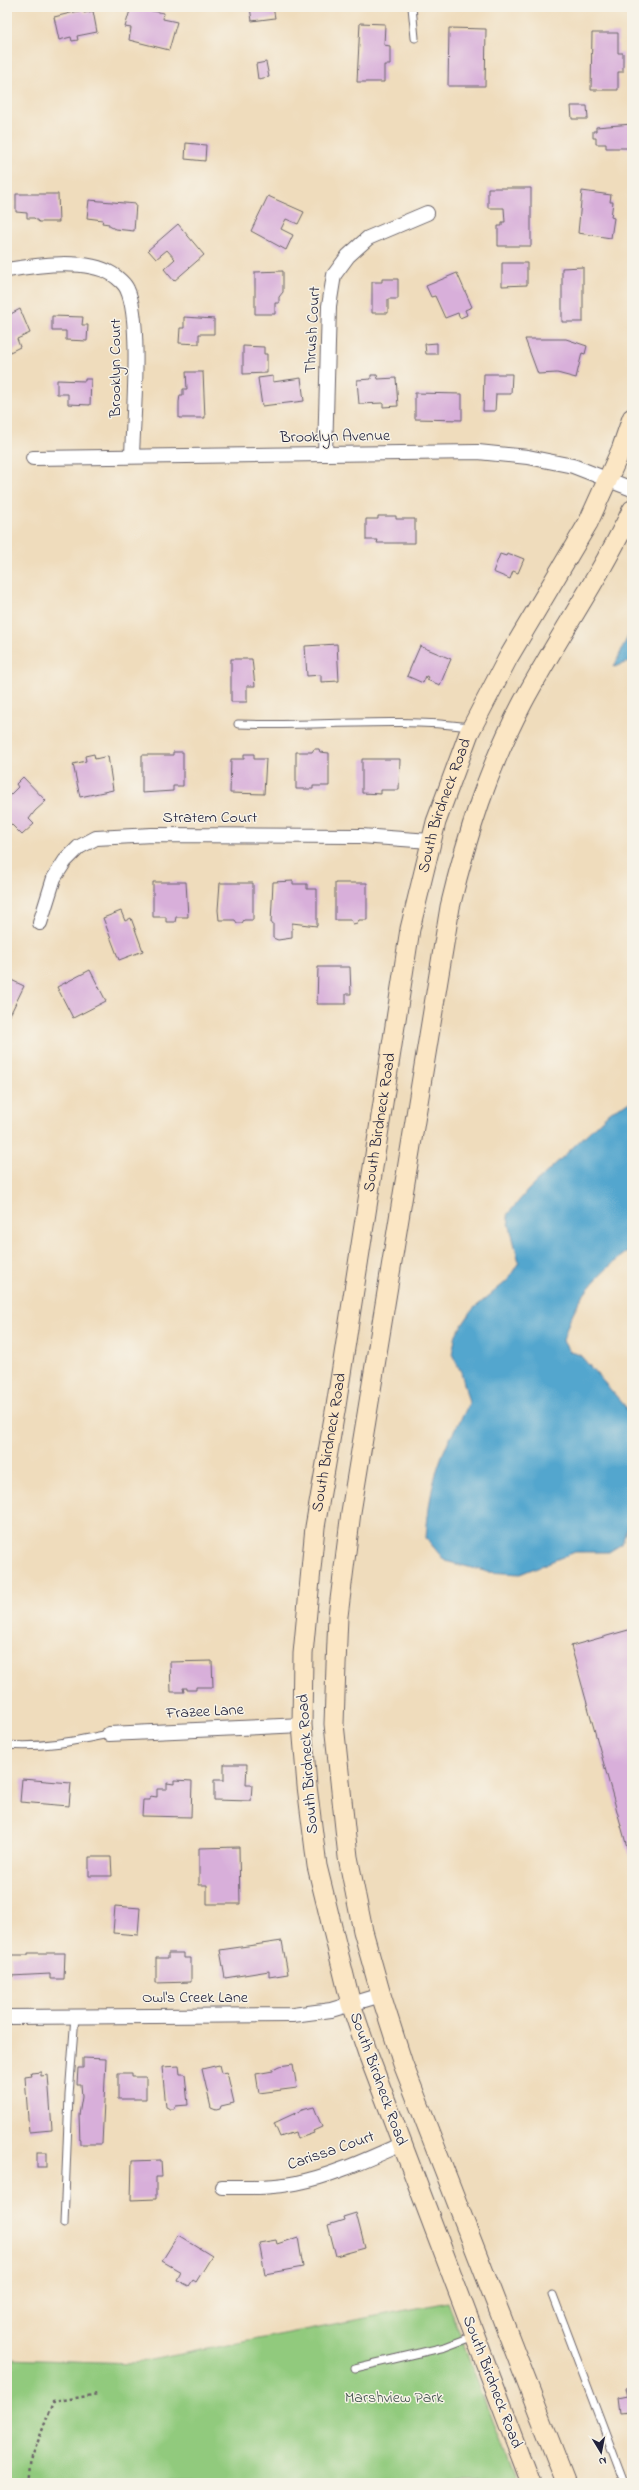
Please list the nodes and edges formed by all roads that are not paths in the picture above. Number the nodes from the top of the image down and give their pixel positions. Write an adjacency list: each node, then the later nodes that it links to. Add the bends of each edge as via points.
1 (412, 7): 2 (lane)
2 (415, 38)
3 (427, 213): 6 (street, Thrush Court, via 368,238 348,256 334,275 329,306)
4 (7, 270): 7 (street, Brooklyn Court, via 77,264 97,267 113,274 127,288 135,332)
5 (632, 418): 9 (main road, South Birdneck Road)
6 (325, 454): 7 (street, Brooklyn Avenue); 9 (street, Brooklyn Avenue, via 478,452 528,457 573,466)
7 (132, 456): 8 (street, Brooklyn Avenue)
8 (33, 458)
9 (607, 481): 10 (street, Brooklyn Avenue); 13 (main road, South Birdneck Road, via 569,558 508,658)
10 (632, 489)
11 (632, 510): 19 (main road, South Birdneck Road, via 588,594 523,702 502,744 465,844 449,915 351,1512 338,1616 334,1724 342,1814 363,1931)
12 (238, 724): 13 (lane, via 276,726 426,722)
13 (473, 727): 14 (main road, South Birdneck Road)
14 (430, 842): 15 (street, Stratem Court, via 361,836 152,835 96,838 79,847 64,861 54,878); 16 (main road, South Birdneck Road, via 410,929 315,1527 305,1616)
15 (40, 923)
16 (302, 1725): 17 (street, Frazee Lane); 20 (main road, South Birdneck Road, via 317,1866)
17 (110, 1734): 18 (lane, via 55,1745)
18 (7, 1745)
19 (381, 1995): 20 (street, Owl's Creek Lane); 30 (main road, South Birdneck Road, via 403,2064)
20 (351, 2004): 21 (street, Owl's Creek Lane, via 331,2010 293,2015); 23 (main road, South Birdneck Road)
21 (75, 2016): 22 (street, Owl's Creek Lane); 25 (lane)
22 (7, 2017)
23 (402, 2144): 24 (street, Carissa Court, via 359,2163 296,2183 261,2188); 27 (main road, South Birdneck Road)
24 (222, 2187)
25 (64, 2224)
26 (553, 2295): 31 (lane)
27 (475, 2336): 28 (lane, via 445,2347); 29 (main road, South Birdneck Road)
28 (355, 2368)
29 (531, 2483)
30 (566, 2483)
31 (624, 2483)

